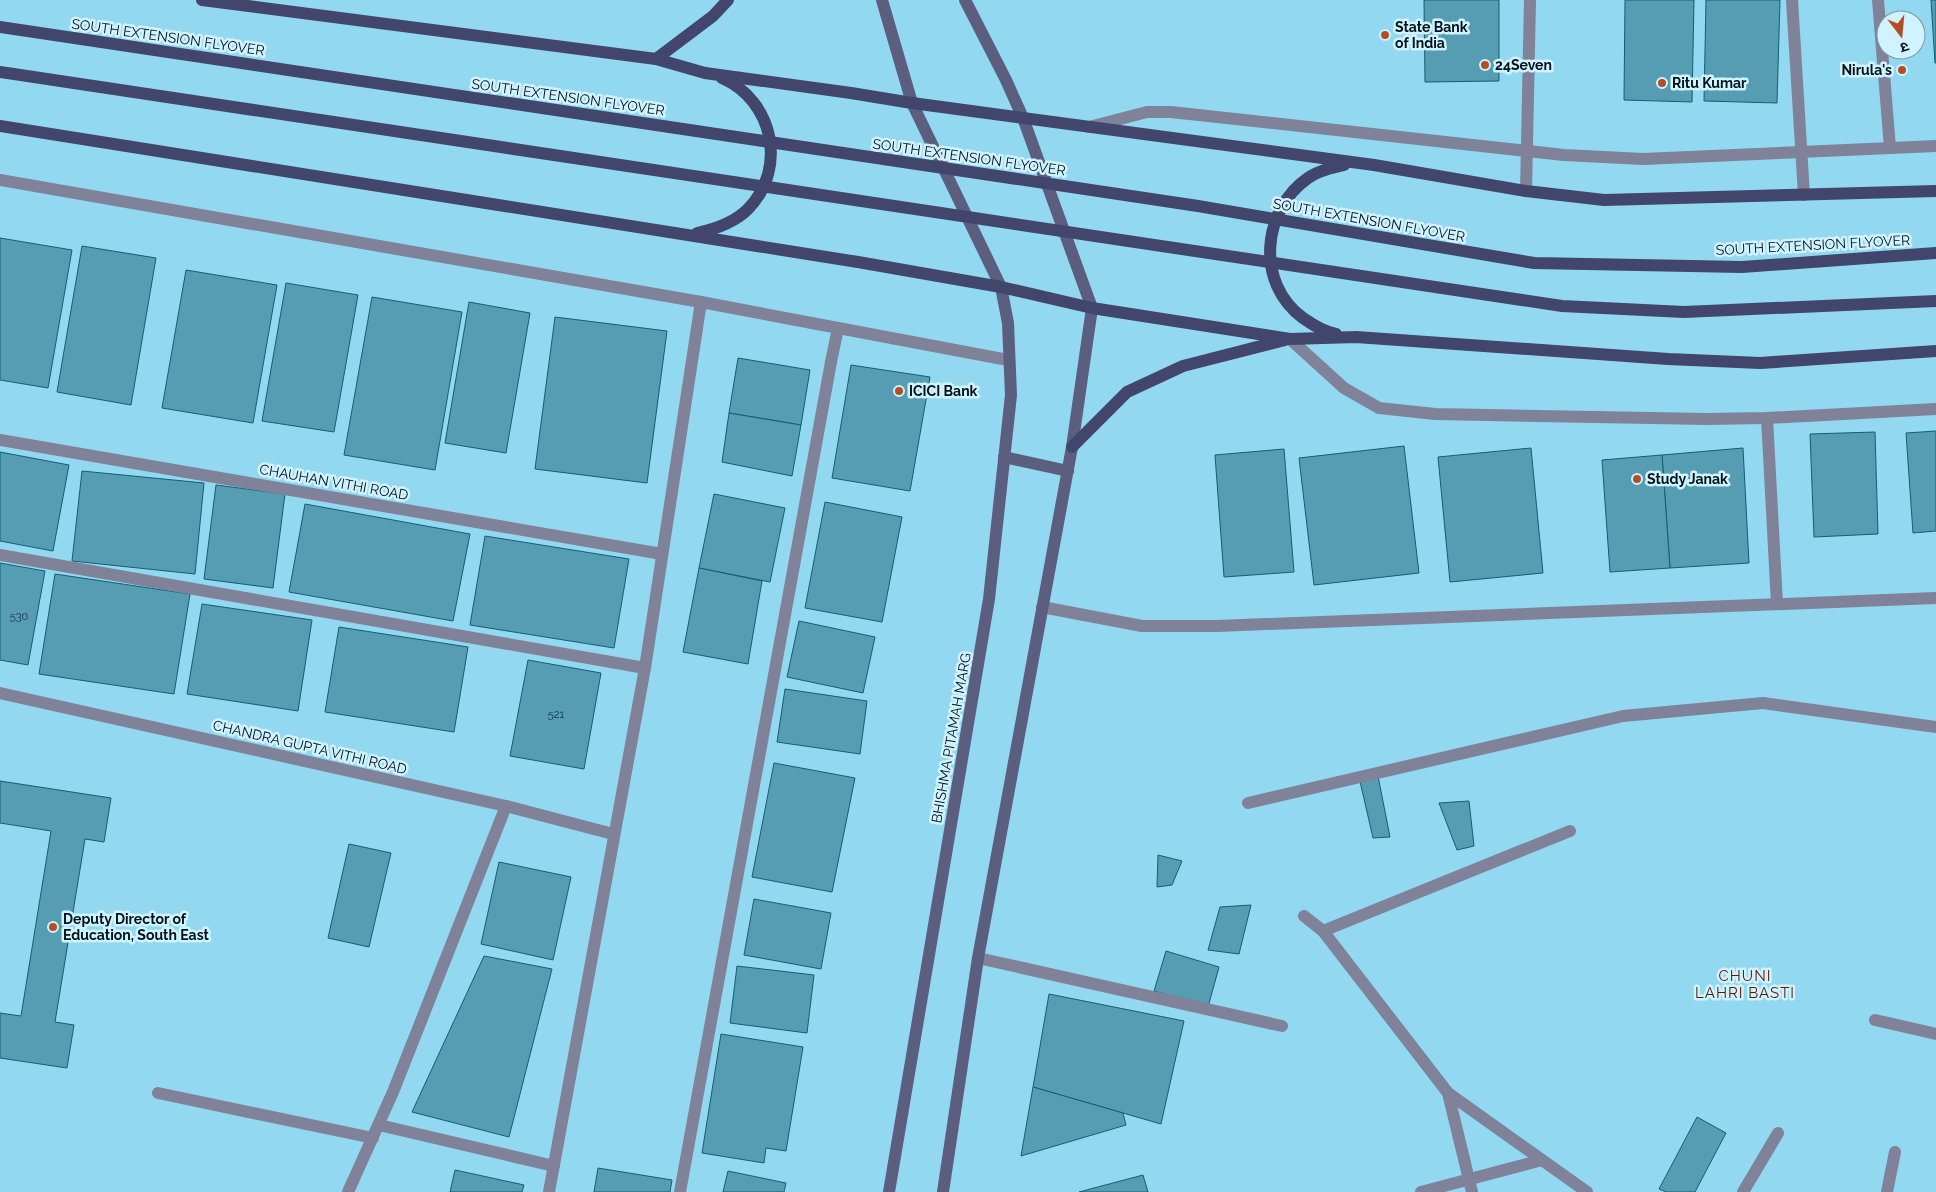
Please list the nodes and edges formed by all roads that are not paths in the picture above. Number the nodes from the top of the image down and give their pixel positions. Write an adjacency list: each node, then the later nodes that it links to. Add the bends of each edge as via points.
1 (202, 0): 9 (main road)
2 (728, 0): 9 (main road, via 713,16)
3 (882, 0): 12 (main road, BHISHMA PITAMAH MARG)
4 (965, 0): 13 (main road)
5 (1530, 0): 18 (street)
6 (1792, 0): 19 (street)
7 (1878, 0): 17 (street)
8 (0, 28): 26 (main road, SOUTH EXTENSION FLYOVER, bridge, via 1188,205 1534,263 1742,266)
9 (656, 59): 11 (main road)
10 (0, 72): 28 (main road, bridge, via 1562,306 1684,312)
11 (705, 72): 12 (main road); 25 (main road, via 741,88 754,102 764,119 772,156 760,194 748,209 715,229)
12 (912, 103): 13 (main road); 27 (main road, BHISHMA PITAMAH MARG)
13 (1023, 118): 15 (main road); 30 (main road)
14 (0, 126): 25 (main road)
15 (1089, 127): 18 (street, via 1147,112 1171,112); 20 (main road)
16 (1936, 146): 17 (street)
17 (1890, 148): 19 (street)
18 (1526, 150): 19 (street, via 1643,159); 22 (street)
19 (1802, 152): 24 (street)
20 (1374, 165): 22 (main road); 32 (main road, via 1351,164 1329,168 1309,177 1279,210 1271,231 1272,275 1281,295 1295,313 1313,326 1334,334)
21 (0, 180): 29 (street)
22 (1526, 191): 24 (main road, via 1604,200)
23 (1936, 191): 24 (main road)
24 (1804, 195)
25 (676, 233): 27 (main road)
26 (1936, 253)
27 (1002, 287): 30 (main road); 35 (main road, BHISHMA PITAMAH MARG, via 1008,323)
28 (1936, 301)
29 (701, 302): 31 (street); 42 (street)
30 (1092, 308): 33 (main road); 39 (main road)
31 (838, 328): 35 (street); 71 (street)
32 (1356, 337): 33 (main road); 34 (main road, via 1760,363)
33 (1290, 339): 37 (street, via 1344,388 1379,408 1435,414); 39 (main road, via 1184,366 1127,392)
34 (1936, 351)
35 (1008, 360): 40 (main road, BHISHMA PITAMAH MARG, via 1011,395)
36 (1936, 409): 37 (street)
37 (1767, 418): 45 (street)
38 (0, 440): 42 (street, CHAUHAN VITHI ROAD)
39 (1072, 447): 41 (main road)
40 (1004, 457): 41 (main road); 72 (main road, BHISHMA PITAMAH MARG, via 989,599)
41 (1068, 471): 46 (main road)
42 (662, 554): 47 (street)
43 (0, 555): 47 (street)
44 (1936, 598): 45 (street)
45 (1777, 604): 46 (street, via 1217,626 1142,626)
46 (1042, 607): 56 (main road)
47 (645, 668): 53 (street)
48 (0, 693): 51 (street, CHANDRA GUPTA VITHI ROAD)
49 (1936, 727): 50 (street, via 1763,703 1623,716)
50 (1248, 803)
51 (506, 806): 53 (street, CHANDRA GUPTA VITHI ROAD); 62 (street)
52 (1570, 832): 55 (street)
53 (613, 834): 67 (street)
54 (1304, 916): 55 (street)
55 (1323, 931): 60 (street)
56 (978, 958): 58 (street); 73 (main road)
57 (1875, 1020): 59 (street)
58 (1282, 1026)
59 (1936, 1034)
60 (1448, 1093): 66 (street); 68 (street)
61 (158, 1094): 64 (street)
62 (379, 1124): 64 (street); 67 (street)
63 (1778, 1133): 77 (street)
64 (373, 1138): 69 (street)
65 (1895, 1152): 78 (street)
66 (1542, 1160): 68 (street); 76 (street)
67 (554, 1166): 70 (street)
68 (1469, 1179): 74 (street); 75 (street)
69 (348, 1192)
70 (549, 1192)
71 (680, 1192)
72 (890, 1192)
73 (942, 1192)
74 (1421, 1192)
75 (1472, 1192)
76 (1587, 1192)
77 (1743, 1192)
78 (1887, 1192)

